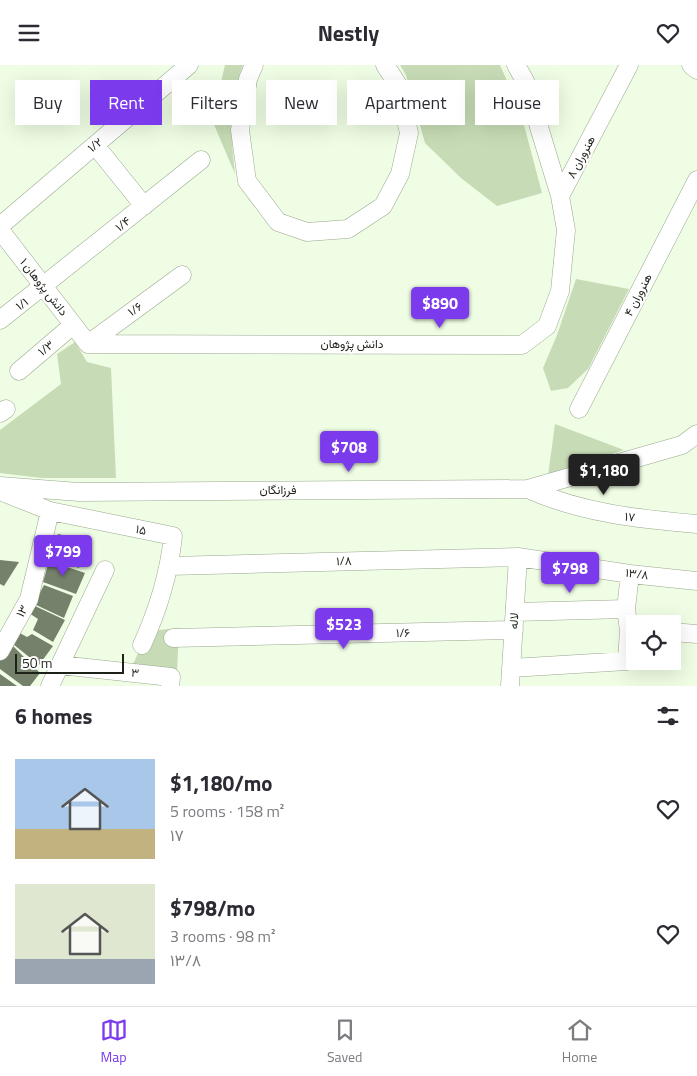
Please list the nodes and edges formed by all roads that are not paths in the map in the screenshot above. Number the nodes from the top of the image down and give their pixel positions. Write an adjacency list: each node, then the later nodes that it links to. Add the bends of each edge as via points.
1 (190, 65): 8 (street, ۱/۲)
2 (254, 65): 3 (street, via 248,79 240,129 247,181 278,222 307,232 348,229 382,207 400,174 409,133 398,85)
3 (385, 65)
4 (516, 65): 11 (street, دانش پژوهان)
5 (629, 65): 11 (street, هنروران ۸)
6 (691, 65): 7 (street)
7 (697, 70)
8 (96, 145): 12 (street); 13 (street, ۱/۲)
9 (201, 160): 12 (street, ۱/۴)
10 (697, 180): 21 (street, هنروران ۴)
11 (560, 196): 19 (street, دانش پژوهان, via 566,230 560,291 547,326 522,345)
12 (144, 206): 16 (street, ۱/۴)
13 (0, 226)
14 (0, 230): 16 (street, دانش پژوهان ۱)
15 (182, 275): 19 (street, ۱/۶)
16 (44, 287): 17 (street, ۱/۱); 18 (street, دانش پژوهان ۱)
17 (0, 320)
18 (73, 325): 19 (street, دانش پژوهان ۱); 20 (street, ۱/۳)
19 (88, 344)
20 (20, 371)
21 (578, 409)
22 (697, 434): 24 (street, فرزانگان, via 682,445)
23 (0, 486): 24 (street, فرزانگان, via 79,492)
24 (528, 489): 27 (street, ۱۷, via 555,502 615,515)
25 (0, 491): 26 (street, ۱۵)
26 (50, 511): 29 (street, ۱۵, via 173,536); 41 (street, ۱۳, via 29,599)
27 (697, 524)
28 (518, 557): 29 (street, ۱/۸); 31 (street, ۱۳/۸); 34 (street, لاله)
29 (170, 566): 40 (street, ۱۵)
30 (105, 570): 43 (street)
31 (630, 574): 32 (street, ۱۳/۸); 33 (street)
32 (697, 581)
33 (626, 609): 34 (street); 35 (street)
34 (515, 612): 36 (street, لاله)
35 (628, 615)
36 (514, 630): 39 (street, ۱/۶); 44 (street, لاله)
37 (681, 633): 38 (street)
38 (697, 634)
39 (173, 638)
40 (142, 645)
41 (0, 651)
42 (626, 661): 44 (street)
43 (60, 665): 45 (street); 46 (street, ۳, via 171,677)
44 (511, 668): 47 (street, لاله)
45 (50, 686)
46 (170, 686)
47 (510, 686)

